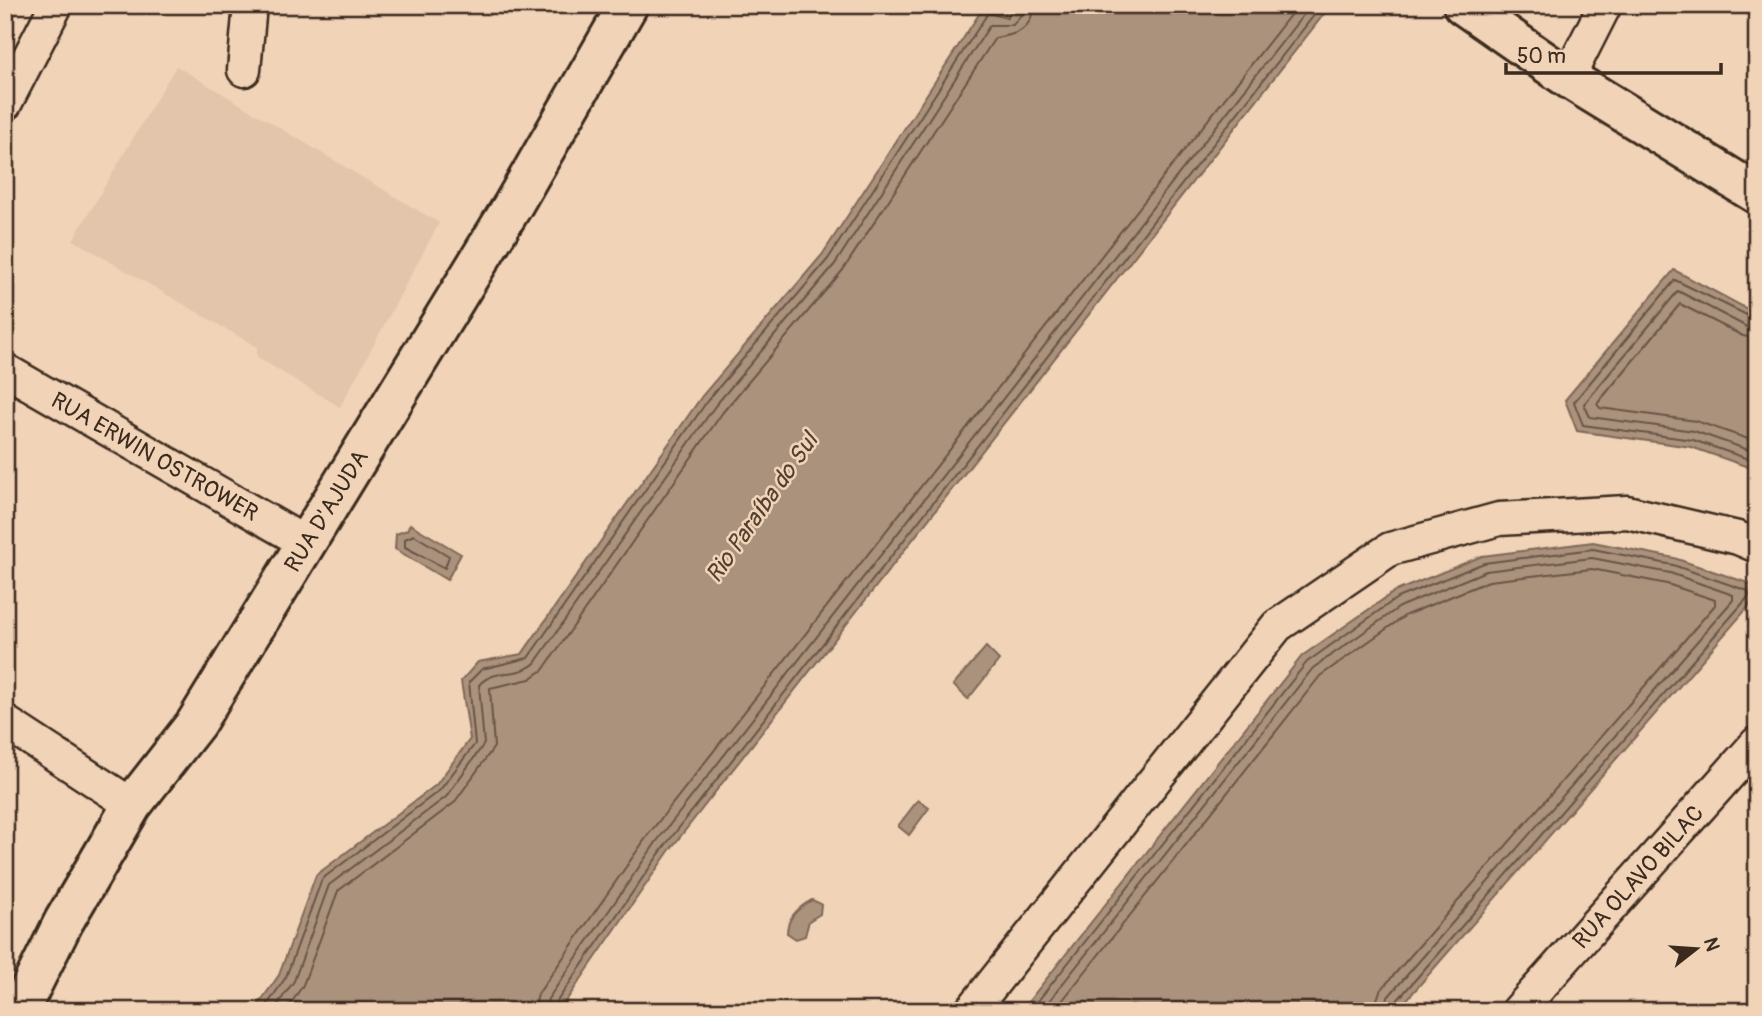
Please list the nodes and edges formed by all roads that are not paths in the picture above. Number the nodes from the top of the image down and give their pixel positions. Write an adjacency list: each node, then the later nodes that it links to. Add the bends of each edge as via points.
1 (55, 5): 8 (street)
2 (250, 5): 6 (street)
3 (628, 5): 11 (main road, RUA D'AJUDA, via 513,205)
4 (1463, 5): 7 (main road)
5 (1605, 5): 7 (street)
6 (244, 70)
7 (1568, 78): 9 (main road)
8 (5, 104)
9 (1757, 194)
10 (5, 370): 11 (street, RUA ERWIN OSTROWER)
11 (304, 542): 15 (main road, RUA D'AJUDA, via 196,723)
12 (1757, 546): 17 (street, via 1627,512 1499,519 1390,549 1277,626)
13 (5, 722): 15 (street)
14 (1757, 743): 18 (street, RUA OLAVO BILAC)
15 (132, 805): 16 (main road, RUA D'AJUDA, via 64,921)
16 (19, 1011)
17 (971, 1011)
18 (1518, 1011)

